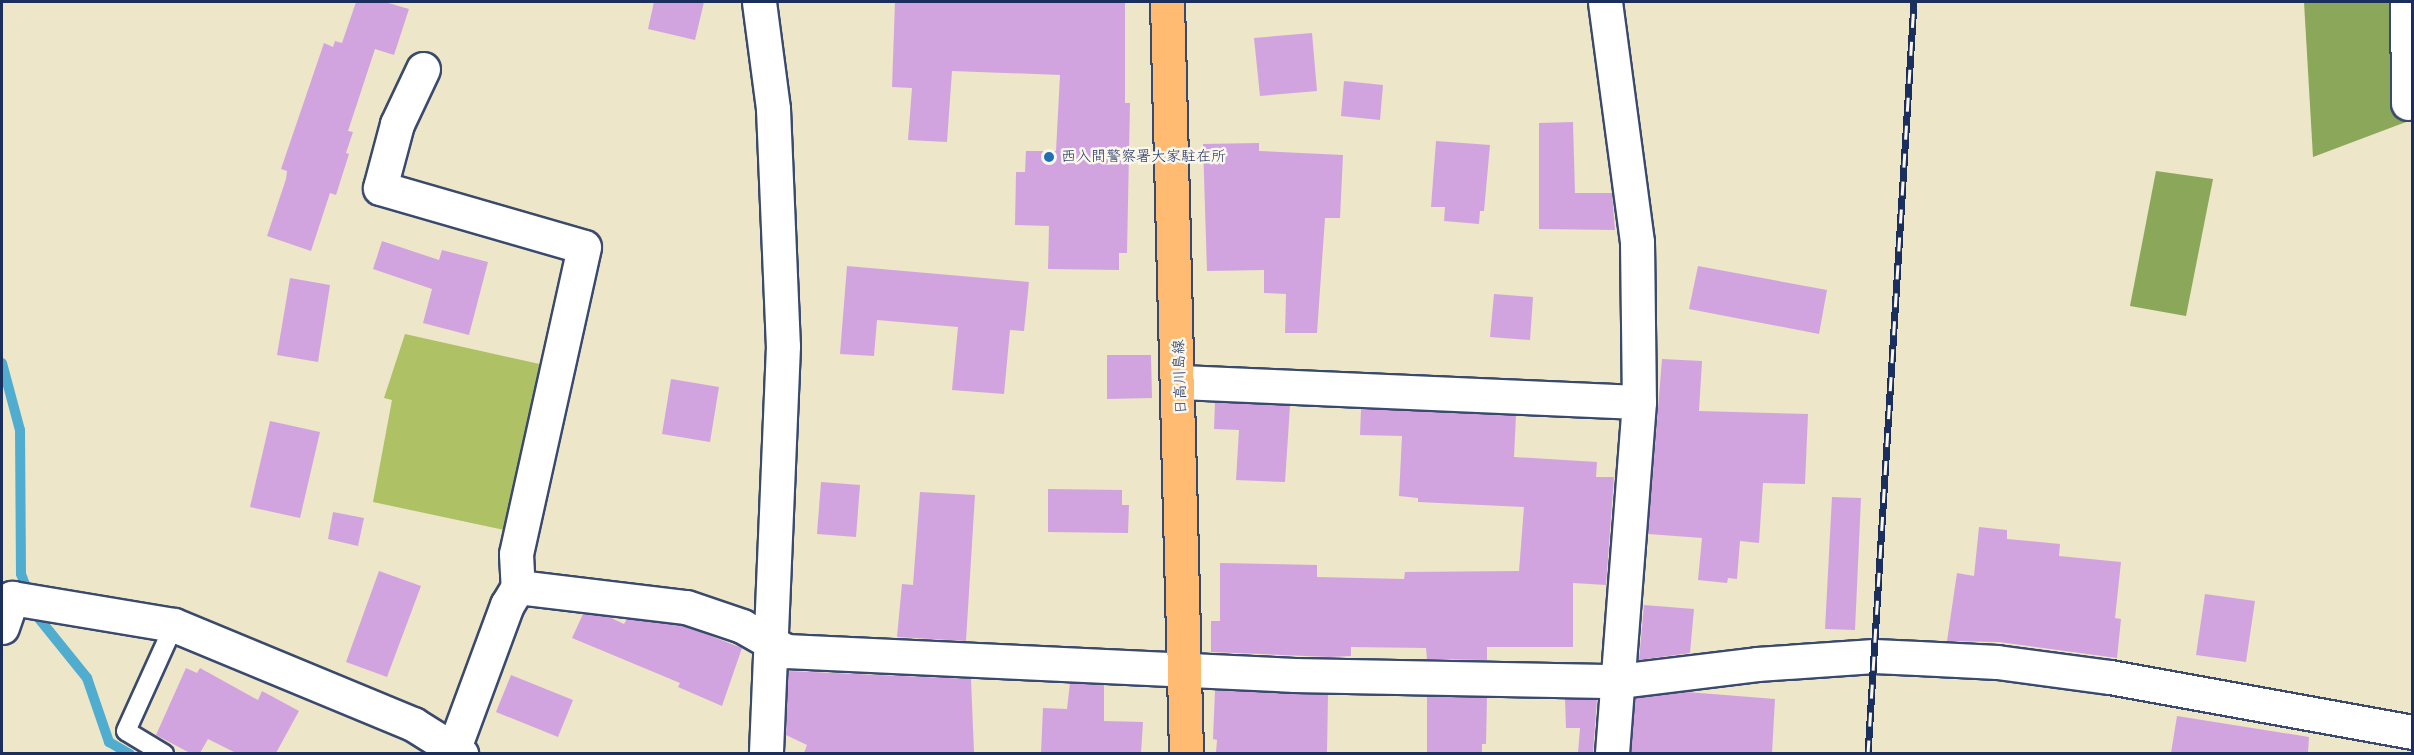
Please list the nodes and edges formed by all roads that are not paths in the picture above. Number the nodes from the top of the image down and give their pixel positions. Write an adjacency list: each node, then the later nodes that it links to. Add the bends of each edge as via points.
1 (759, 2): 12 (street, via 773,109 783,346)
2 (1167, 2): 7 (main road, 日高川島線)
3 (1605, 2): 8 (street, via 1637,242)
4 (2407, 2): 6 (street)
5 (423, 69): 9 (street, via 397,124 380,188 584,247 516,554)
6 (2408, 103)
7 (1180, 382): 8 (street); 13 (main road, 日高川島線)
8 (1639, 402): 14 (street)
9 (518, 587): 12 (street, via 686,607 742,626); 16 (street, via 507,605)
10 (174, 625): 11 (street, via 12,598); 16 (street, via 413,724); 17 (lane, via 126,731)
11 (2, 627)
12 (771, 643): 13 (street, via 786,651); 18 (street)
13 (1187, 670): 14 (street); 19 (main road, 日高川島線)
14 (1619, 681): 15 (street, via 1757,664 1874,656 1997,662 2110,677); 20 (street)
15 (2412, 732)
16 (457, 751)
17 (164, 753)
18 (766, 753)
19 (1186, 753)
20 (1612, 753)

